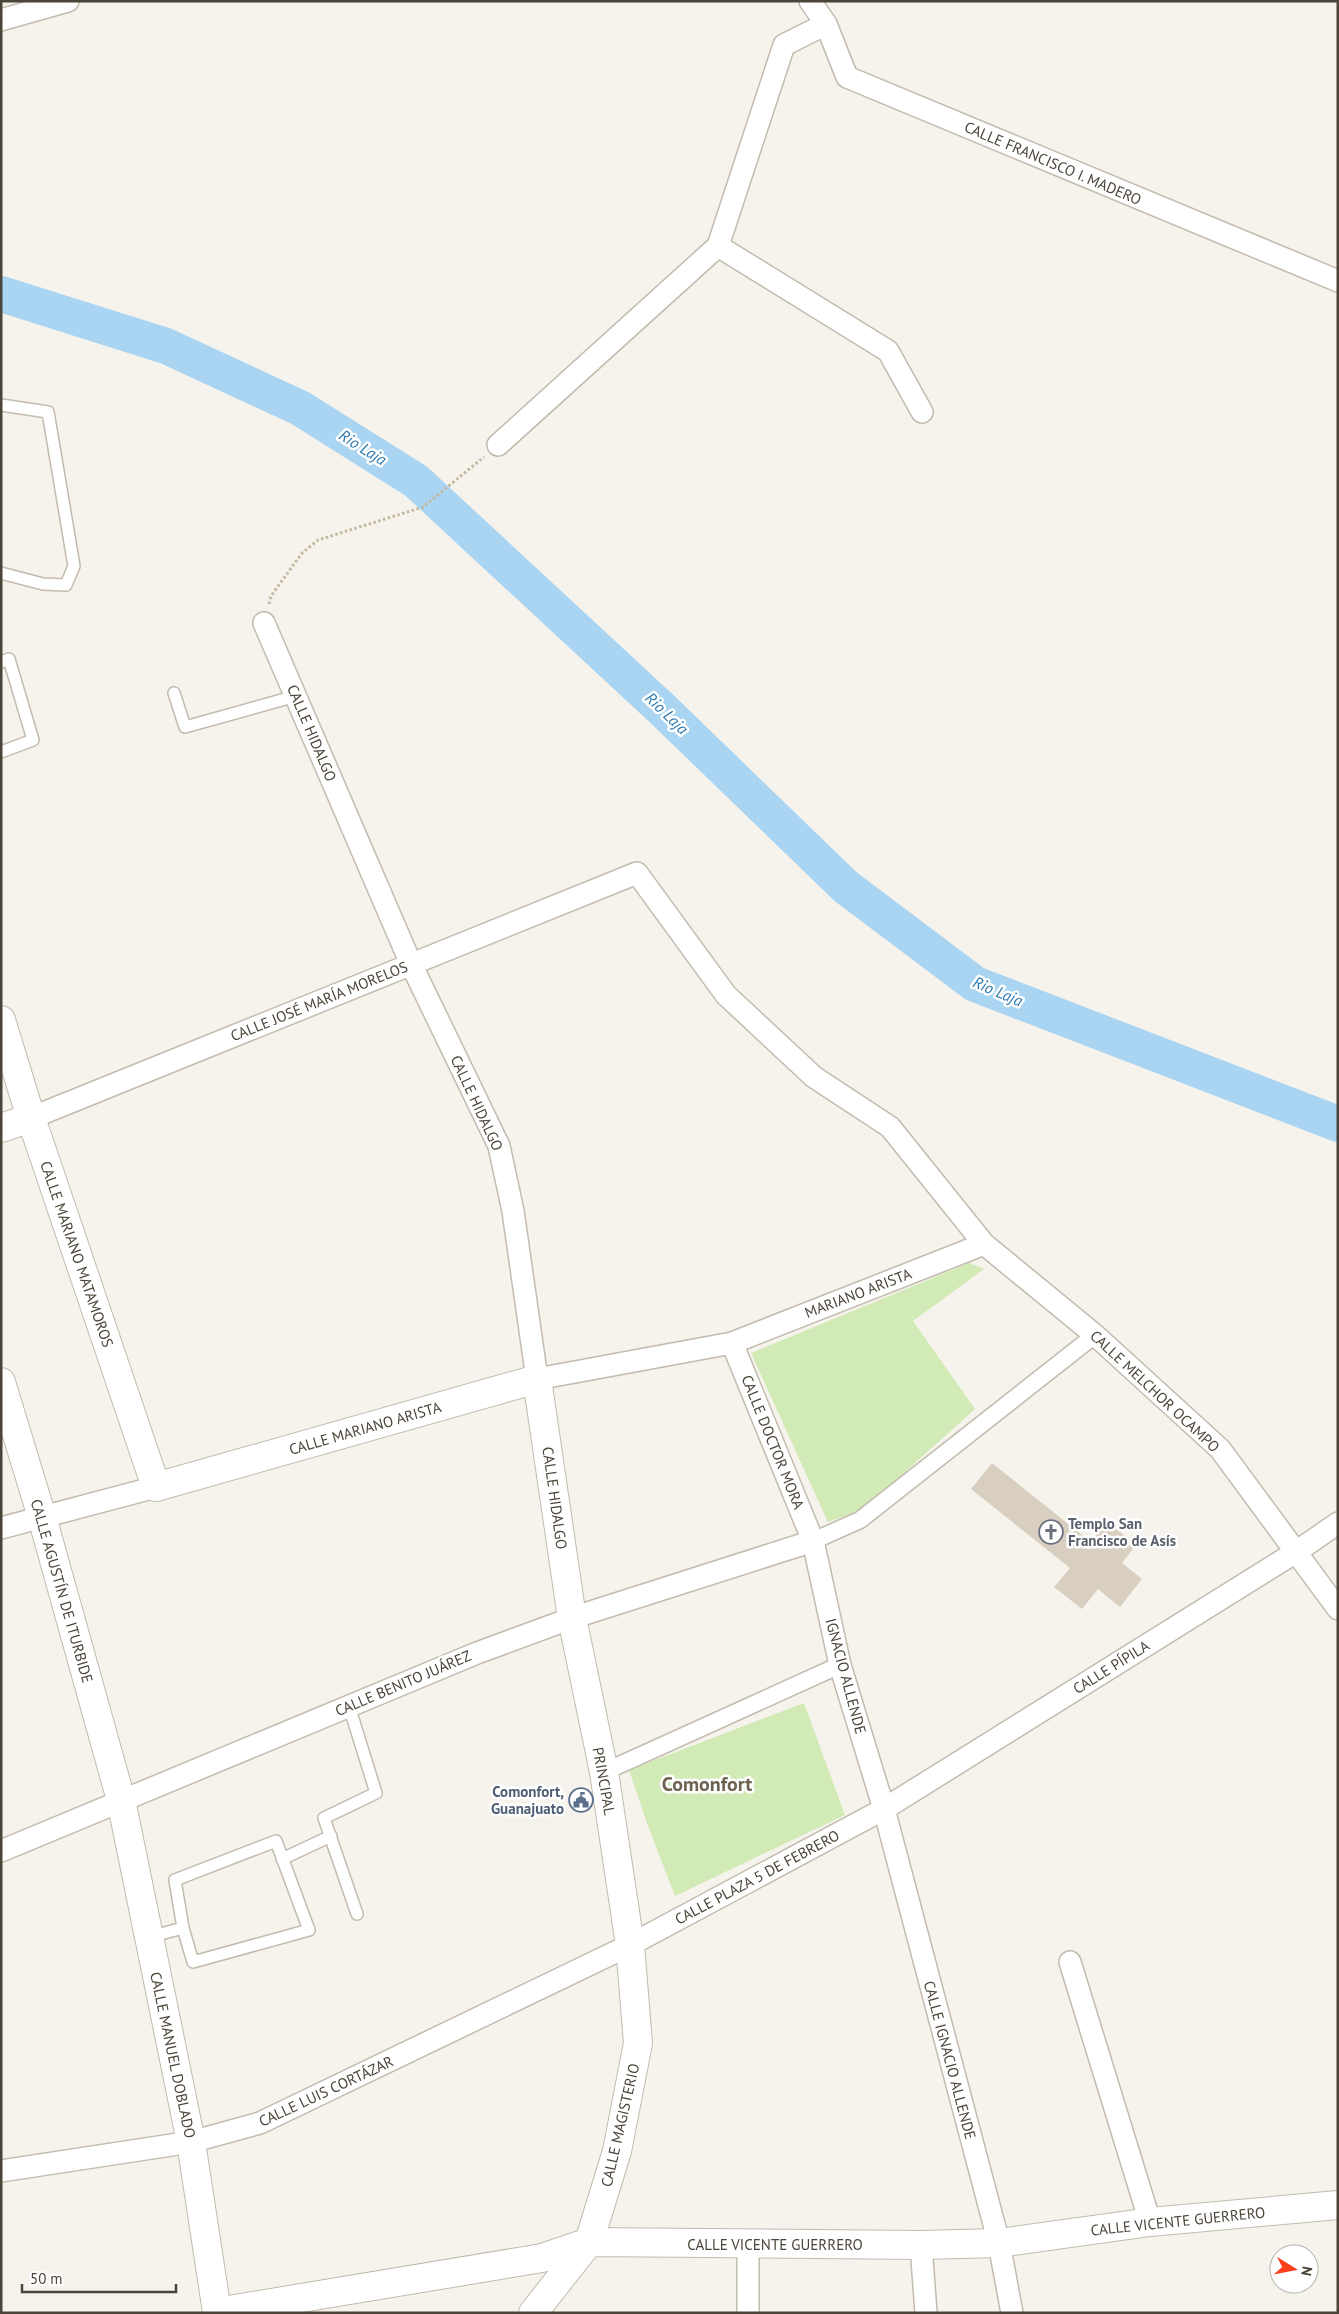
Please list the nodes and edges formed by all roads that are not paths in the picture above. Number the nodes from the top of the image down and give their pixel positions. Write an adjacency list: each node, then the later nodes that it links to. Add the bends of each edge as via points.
1 (68, 1): 3 (street)
2 (810, 1): 4 (street, CALLE FRANCISCO I. MADERO)
3 (1, 20)
4 (826, 24): 5 (street, via 784,45); 6 (street, CALLE FRANCISCO I. MADERO, via 847,77)
5 (718, 246): 8 (street, via 888,351); 9 (street)
6 (1338, 281)
7 (1, 405): 10 (lane, via 48,412 74,566 66,585 44,584)
8 (922, 412)
9 (498, 445)
10 (1, 573)
11 (264, 623): 14 (street, CALLE HIDALGO)
12 (1, 662): 15 (lane, via 9,659 33,740)
13 (174, 693): 14 (lane, via 185,727)
14 (296, 696): 17 (street, CALLE HIDALGO)
15 (1, 752)
16 (637, 873): 17 (street, CALLE JOSÉ MARÍA MORELOS); 21 (street, CALLE MELCHOR OCAMPO, via 726,995 814,1076 890,1127)
17 (411, 964): 19 (street, CALLE JOSÉ MARÍA MORELOS); 24 (street, CALLE HIDALGO, via 499,1146 513,1212)
18 (1, 1020): 19 (street, CALLE MARIANO MATAMOROS)
19 (31, 1118): 20 (street, CALLE JOSÉ MARÍA MORELOS); 26 (street, CALLE MARIANO MATAMOROS)
20 (1, 1128)
21 (984, 1244): 22 (street, CALLE MELCHOR OCAMPO); 23 (street, MARIANO ARISTA)
22 (1095, 1335): 30 (street, via 860,1520); 31 (street, CALLE MELCHOR OCAMPO, via 1220,1449)
23 (732, 1342): 24 (street, CALLE MARIANO ARISTA); 30 (street, CALLE DOCTOR MORA)
24 (537, 1380): 26 (street, CALLE MARIANO ARISTA); 33 (street, CALLE HIDALGO)
25 (1, 1382): 27 (street, CALLE AGUSTÍN DE ITURBIDE)
26 (156, 1487): 27 (street, CALLE MARIANO ARISTA)
27 (42, 1517): 29 (street, CALLE MARIANO ARISTA); 37 (street, CALLE AGUSTÍN DE ITURBIDE)
28 (1338, 1523): 31 (street, CALLE PÍPILA)
29 (1, 1528)
30 (813, 1541): 33 (street, CALLE BENITO JUÁREZ); 34 (street, IGNACIO ALLENDE)
31 (1296, 1552): 32 (street, CALLE MELCHOR OCAMPO); 38 (street, CALLE PÍPILA)
32 (1338, 1609)
33 (572, 1618): 35 (street, CALLE BENITO JUÁREZ); 36 (street, PRINCIPAL)
34 (840, 1664): 36 (street); 38 (street, IGNACIO ALLENDE)
35 (349, 1706): 37 (street, CALLE BENITO JUÁREZ); 39 (lane, via 376,1793 324,1818)
36 (604, 1772): 45 (street, PRINCIPAL)
37 (121, 1800): 40 (street, CALLE BENITO JUÁREZ); 44 (street, CALLE MANUEL DOBLADO)
38 (884, 1809): 45 (street, CALLE PLAZA 5 DE FEBRERO); 52 (street, CALLE IGNACIO ALLENDE)
39 (331, 1836): 41 (lane); 42 (lane)
40 (1, 1851)
41 (282, 1859): 43 (lane, via 276,1841 175,1880); 43 (lane, via 309,1930 194,1962)
42 (358, 1914)
43 (183, 1928): 44 (lane)
44 (149, 1937): 47 (street, CALLE MANUEL DOBLADO)
45 (630, 1945): 47 (street, CALLE LUIS CORTÁZAR, via 260,2123); 51 (street, CALLE MAGISTERIO, via 638,2043 617,2151)
46 (1070, 1962): 50 (street)
47 (191, 2142): 48 (street, CALLE LUIS CORTÁZAR); 55 (street, CALLE MANUEL DOBLADO)
48 (1, 2171)
49 (1338, 2205): 50 (street, CALLE VICENTE GUERRERO)
50 (1150, 2222): 52 (street, CALLE VICENTE GUERRERO)
51 (589, 2242): 53 (street, CALLE VICENTE GUERRERO); 55 (street, CALLE VICENTE GUERRERO, via 542,2258); 56 (street, CALLE MAGISTERIO)
52 (999, 2243): 54 (street, CALLE VICENTE GUERRERO); 59 (street, CALLE IGNACIO ALLENDE)
53 (748, 2244): 54 (street, CALLE VICENTE GUERRERO); 57 (street)
54 (921, 2245): 58 (street)
55 (213, 2312)
56 (533, 2313)
57 (748, 2313)
58 (926, 2313)
59 (1012, 2313)

